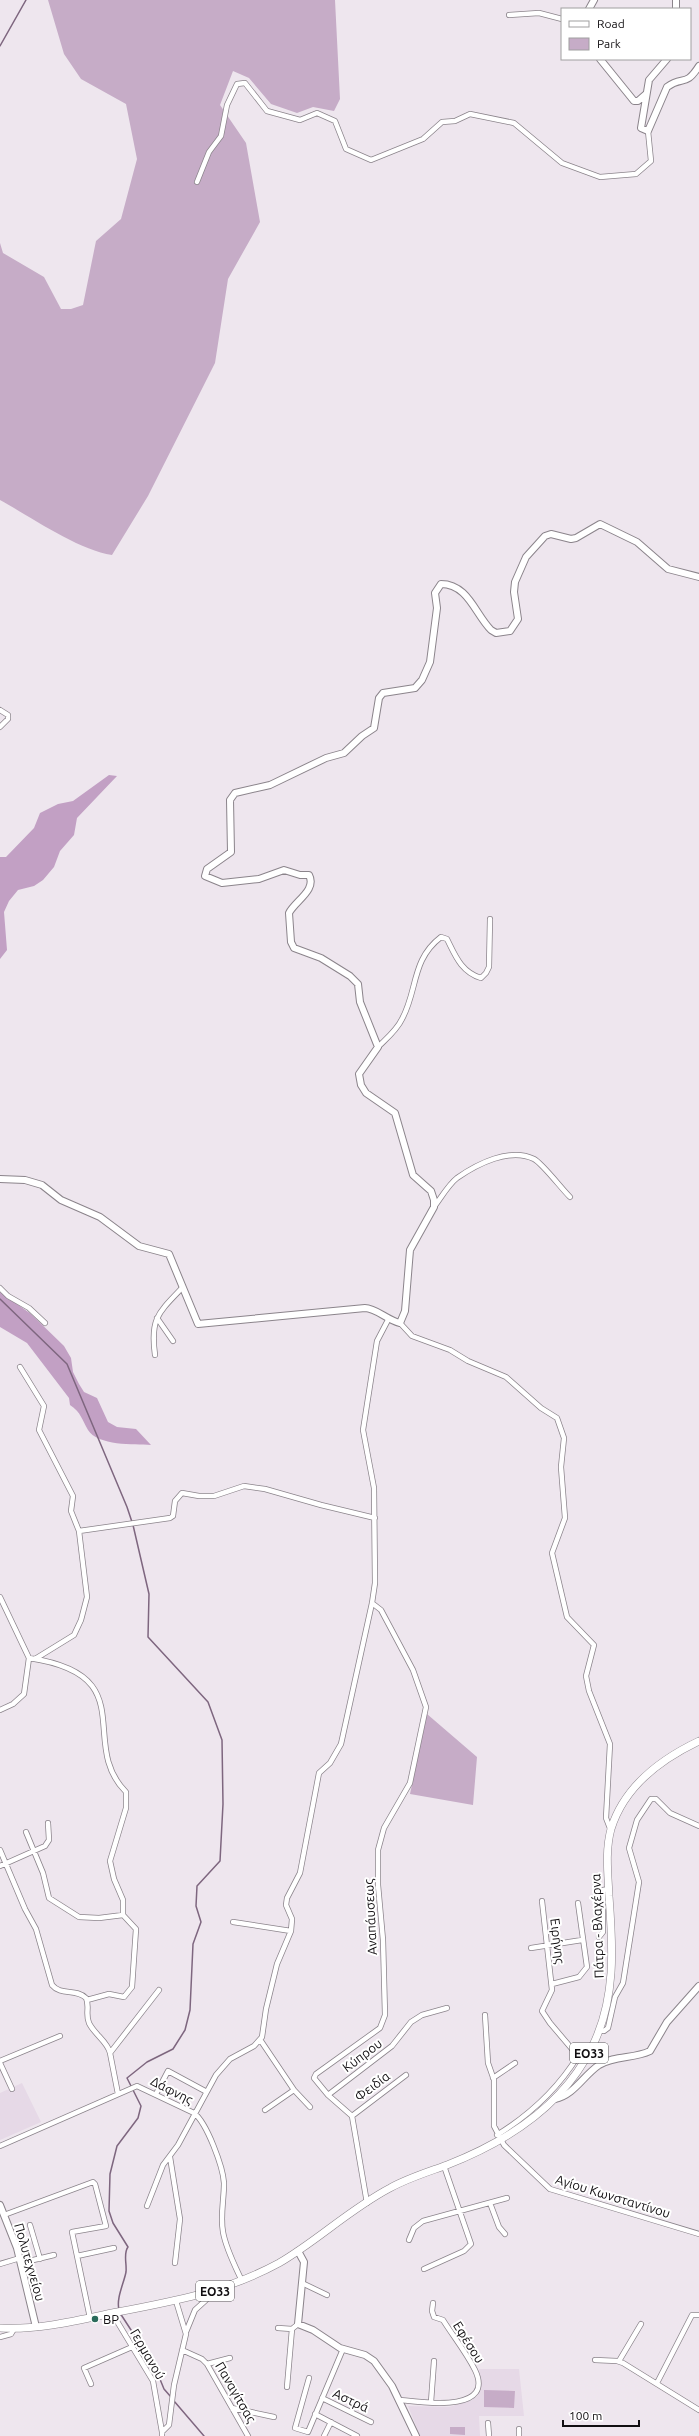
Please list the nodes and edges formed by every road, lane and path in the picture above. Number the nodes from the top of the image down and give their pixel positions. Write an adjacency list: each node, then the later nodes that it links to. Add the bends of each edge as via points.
1 (508, 15): 2 (street, via 539,13)
2 (561, 19)
3 (601, 60): 6 (street, via 634,101 638,101)
4 (666, 60): 6 (street, via 649,80)
5 (699, 66): 7 (street, via 686,82 673,83 668,87)
6 (646, 94): 7 (street, via 646,107 640,123 641,128)
7 (648, 131): 8 (street, via 651,161 636,174 600,177 562,163 514,124 470,114 455,121 442,122 423,139 371,160 346,149 335,121 317,113 300,120 267,111 245,83 237,84 227,105 221,136 209,152)
8 (197, 182)
9 (699, 577): 13 (street, via 668,569 637,542 600,524 576,538 552,534 545,536 526,557 515,582 518,619 510,631 496,633 491,630 468,596 456,588 441,584 435,593 437,608 430,662 422,680 415,688 382,693 374,728 344,753 326,758 270,786 235,793 232,796 231,852 207,869 205,876 222,883 259,879 284,870 309,875 309,888 288,913 294,948 325,960 358,984 360,1002)
10 (0, 710): 11 (street, via 8,715 8,719)
11 (0, 727)
12 (490, 919): 13 (street, via 489,967 486,974 481,978 473,976 456,960 447,939 441,937 430,947 418,967 402,1020)
13 (378, 1046): 16 (street, via 359,1074 361,1085 366,1093 395,1113 413,1175 431,1191)
14 (0, 1179): 18 (street, via 25,1180 42,1185 61,1200 100,1217 139,1246 169,1254)
15 (570, 1197): 16 (street, via 536,1159 508,1154 457,1179)
16 (434, 1207): 22 (street, via 410,1250 405,1311)
17 (0, 1288): 21 (street, via 8,1296 29,1308)
18 (182, 1288): 19 (street); 20 (street, via 194,1319 200,1324 365,1308 374,1310)
19 (157, 1318): 23 (street); 24 (street, via 152,1330)
20 (388, 1320): 22 (street); 26 (street, via 377,1341 363,1430 374,1488)
21 (45, 1323)
22 (400, 1323): 36 (street, via 418,1339 450,1350 468,1361 506,1377 541,1408 557,1418 562,1428 564,1438 561,1467 565,1518 552,1553 567,1617 594,1644 586,1676 589,1691 610,1744 606,1818)
23 (172, 1341)
24 (155, 1355)
25 (20, 1367): 27 (street, via 44,1406 39,1430 73,1496 71,1512)
26 (375, 1518): 27 (street, via 265,1488 244,1486 214,1496 182,1493 175,1501 173,1516 170,1518); 29 (street, via 375,1583)
27 (79, 1531): 31 (street, via 87,1597 81,1620 71,1638)
28 (0, 1597): 30 (street)
29 (372, 1603): 47 (street, via 341,1744 330,1763 319,1773 300,1873 287,1898 286,1905 292,1919); 71 (street, Αναπάυσεως, via 381,1610 417,1677 426,1708 410,1782 384,1828 378,1850 385,2015 380,2028 316,2074 316,2082)
30 (29, 1658): 31 (street); 32 (street, via 24,1694 18,1701)
31 (35, 1659): 45 (street, via 76,1673 94,1689 101,1702 109,1767 112,1775 126,1792 127,1800 110,1861 123,1900)
32 (0, 1710)
33 (699, 1741): 36 (main road, Πάτρα - Βλαχέρνα / ΕΟ33, via 675,1752 637,1784 624,1801)
34 (48, 1823): 39 (street, via 48,1842)
35 (699, 1826): 58 (street, via 670,1813 656,1800 651,1799 637,1820 629,1848 639,1882 622,1983 617,1992 608,2028 604,2031)
36 (611, 1831): 42 (main road, Πάτρα - Βλαχέρνα / ΕΟ33, via 608,1858)
37 (26, 1832): 39 (street)
38 (0, 1850): 40 (street)
39 (34, 1851): 40 (street); 45 (street, via 50,1899 79,1917)
40 (6, 1864): 41 (street); 55 (street, via 36,1929 52,1985 61,1991 78,1992)
41 (0, 1866)
42 (609, 1889): 48 (street, via 603,1890 604,1932); 58 (main road, Πάτρα - Βλαχέρνα / ΕΟ33, via 612,1976)
43 (542, 1901): 50 (street, Ειρήνης)
44 (578, 1903): 49 (street)
45 (123, 1915): 55 (street, via 136,1929 132,1987 124,1997 109,1994)
46 (233, 1922): 47 (street)
47 (290, 1931): 60 (street, via 277,1964)
48 (599, 1937)
49 (582, 1940): 50 (street); 52 (street, via 587,1966 584,1972 578,1977)
50 (548, 1945): 51 (street); 52 (street, Ειρήνης)
51 (531, 1948)
52 (552, 1984): 77 (street, via 551,1995 542,2011 578,2056 566,2075 541,2104)
53 (699, 1986): 72 (street, via 667,2022 650,2051 608,2060 591,2071 567,2095)
54 (159, 1990): 61 (street)
55 (87, 2000): 61 (street, via 89,2022)
56 (447, 2008): 71 (street, Κύπρου, via 422,2015 411,2022 392,2046)
57 (485, 2015): 65 (street, via 488,2063)
58 (599, 2030): 72 (main road, Πάτρα - Βλαχέρνα / ΕΟ33, via 582,2064)
59 (60, 2036): 62 (street)
60 (261, 2041): 67 (street); 68 (street, via 230,2059)
61 (110, 2053): 69 (street)
62 (0, 2062): 66 (street)
63 (514, 2063): 65 (street)
64 (406, 2075): 76 (street, Φειδία)
65 (494, 2078): 77 (street, via 493,2109)
66 (12, 2089)
67 (294, 2090): 73 (street); 74 (street)
68 (206, 2091): 70 (street, via 168,2071); 75 (street)
69 (118, 2094): 70 (street, Δάφνης, via 133,2087 141,2087); 78 (street, Δάφνης)
70 (156, 2094): 75 (street, Δάφνης)
71 (328, 2095): 76 (street, Αναπάυσεως)
72 (555, 2099): 77 (main road, Πάτρα - Βλαχέρνα / ΕΟ33, via 525,2124)
73 (310, 2107)
74 (264, 2110)
75 (194, 2114): 79 (street); 101 (street, via 210,2138 222,2171 223,2233)
76 (352, 2116): 82 (street)
77 (498, 2137): 80 (main road, Πάτρα - Βλαχέρνα / ΕΟ33); 90 (street, Αγίου Κωνσταντίνου, via 522,2164 550,2189)
78 (0, 2146)
79 (170, 2157): 85 (street, via 162,2167); 98 (street, via 175,2174 180,2219)
80 (444, 2166): 82 (main road, Πάτρα - Βλαχέρνα / ΕΟ33, via 390,2187); 86 (street)
81 (507, 2198): 83 (street)
82 (367, 2203): 93 (main road, Πάτρα - Βλαχέρνα / ΕΟ33)
83 (490, 2203): 86 (street); 89 (street, via 499,2227)
84 (0, 2205): 87 (street, Πολυτεχνείου)
85 (147, 2206)
86 (460, 2211): 91 (street, via 423,2221 414,2228); 100 (street, via 471,2242 470,2247)
87 (4, 2215): 95 (street, via 93,2182 97,2186 106,2226 72,2232); 97 (street, Πολυτεχνείου)
88 (30, 2225): 96 (street)
89 (505, 2234)
90 (699, 2234)
91 (410, 2240)
92 (114, 2248): 95 (street)
93 (298, 2251): 101 (main road, ΕΟ33); 102 (street, via 304,2262)
94 (54, 2255): 96 (street)
95 (77, 2256): 109 (street)
96 (40, 2258): 97 (street)
97 (21, 2261): 99 (street); 112 (street, Πολυτεχνείου)
98 (175, 2263)
99 (0, 2264)
100 (424, 2269)
101 (242, 2281): 105 (main road, ΕΟ33, via 220,2290)
102 (304, 2284): 103 (street); 110 (street)
103 (327, 2295)
104 (206, 2300): 117 (street, Γερμανού, via 190,2318)
105 (176, 2301): 107 (main road, ΕΟ33); 117 (street)
106 (433, 2303): 133 (street, Εφέσου, via 434,2317 442,2320 473,2366 477,2383 474,2394 468,2399 455,2403)
107 (114, 2313): 109 (main road, ΕΟ33); 119 (street, Γερμανού)
108 (699, 2315): 128 (street, via 692,2315 686,2321 680,2340)
109 (90, 2318): 112 (main road, ΕΟ33)
110 (298, 2324): 115 (street); 120 (street)
111 (641, 2324): 125 (street)
112 (36, 2327): 116 (main road, ΕΟ33)
113 (0, 2328): 116 (main road, ΕΟ33)
114 (278, 2328): 115 (street)
115 (292, 2328): 130 (street)
116 (14, 2329): 118 (street, via 11,2334)
117 (186, 2334): 121 (street, Γερμανού)
118 (0, 2337)
119 (132, 2347): 129 (street, via 84,2368); 142 (street, Γερμανού, via 154,2384)
120 (343, 2349): 131 (street); 132 (street, via 374,2361)
121 (182, 2350): 126 (street, Παναγίτσας); 142 (street, Γερμανού, via 172,2395 169,2425)
122 (230, 2358): 126 (street)
123 (595, 2360): 125 (street)
124 (434, 2361): 133 (street)
125 (619, 2361): 128 (street)
126 (207, 2364): 134 (street, Παναγίτσας)
127 (309, 2378): 136 (street, via 295,2428 308,2432)
128 (657, 2383): 135 (street)
129 (91, 2384)
130 (287, 2387)
131 (322, 2398): 136 (street); 139 (street, Αστρά)
132 (400, 2400): 133 (street, Εφέσου); 146 (street)
133 (431, 2402)
134 (232, 2408): 137 (street); 143 (street, Παναγίτσας)
135 (699, 2410)
136 (315, 2414): 138 (street)
137 (274, 2417)
138 (331, 2422): 144 (street); 145 (street)
139 (371, 2422)
140 (488, 2423): 147 (street)
141 (519, 2429): 148 (street)
142 (162, 2434)
143 (248, 2436)
144 (324, 2436)
145 (357, 2436)
146 (416, 2436)
147 (489, 2436)
148 (519, 2436)

